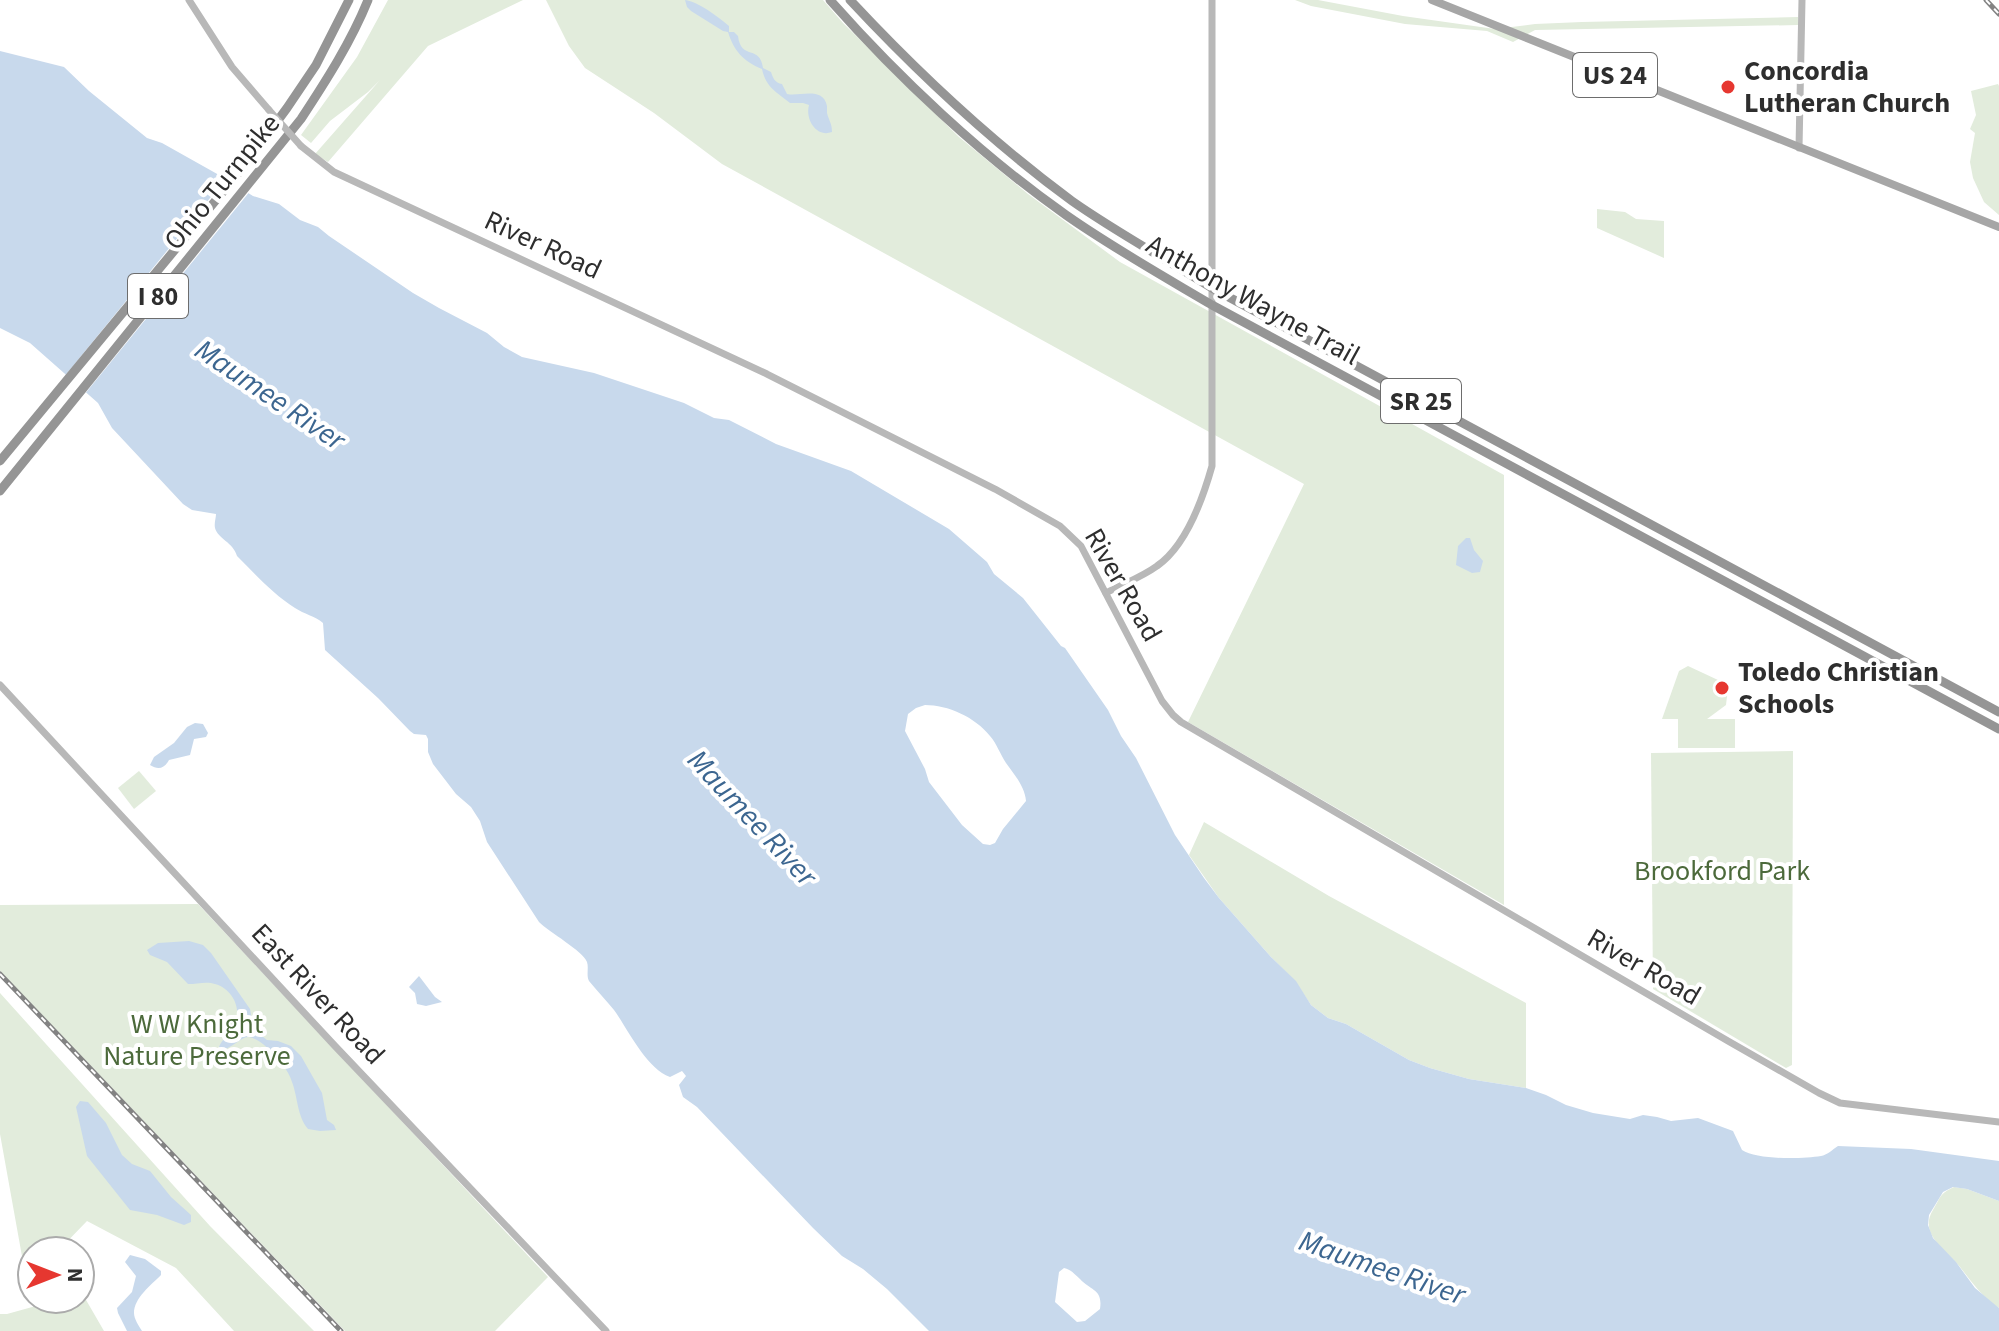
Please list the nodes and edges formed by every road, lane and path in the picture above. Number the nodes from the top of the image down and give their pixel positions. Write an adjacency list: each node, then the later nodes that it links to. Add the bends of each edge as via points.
1 (189, 0): 17 (street, River Road, bridge, via 232,67 301,146 334,172 755,368 995,489 1070,534)
2 (349, 0): 15 (highway, Ohio Turnpike / I 80, via 316,65 245,165)
3 (368, 0): 16 (highway, Ohio Turnpike / I 80, via 301,119)
4 (830, 0): 11 (highway, Anthony Wayne Trail / SR 25, via 997,162)
5 (850, 0): 12 (highway, Anthony Wayne Trail / SR 25, via 974,122 1061,192)
6 (1212, 0): 12 (street)
7 (1432, 0): 9 (main road, US 24)
8 (1802, 0): 9 (street)
9 (1799, 148): 10 (main road, US 24)
10 (1999, 227)
11 (1126, 254): 12 (highway, via 1198,288); 13 (highway, Anthony Wayne Trail / SR 25)
12 (1212, 288): 13 (street); 14 (highway, Anthony Wayne Trail / SR 25)
13 (1212, 305): 14 (highway, via 1227,303); 17 (street, via 1212,466 1207,485 1180,542 1163,561); 20 (highway, Anthony Wayne Trail / SR 25)
14 (1283, 326): 19 (highway, Anthony Wayne Trail / SR 25)
15 (0, 461)
16 (0, 491)
17 (1106, 593): 21 (street, River Road, via 1162,701 1190,729 1829,1099)
18 (0, 685): 22 (street, East River Road)
19 (1999, 712)
20 (1999, 728)
21 (1999, 1122)
22 (606, 1331)

